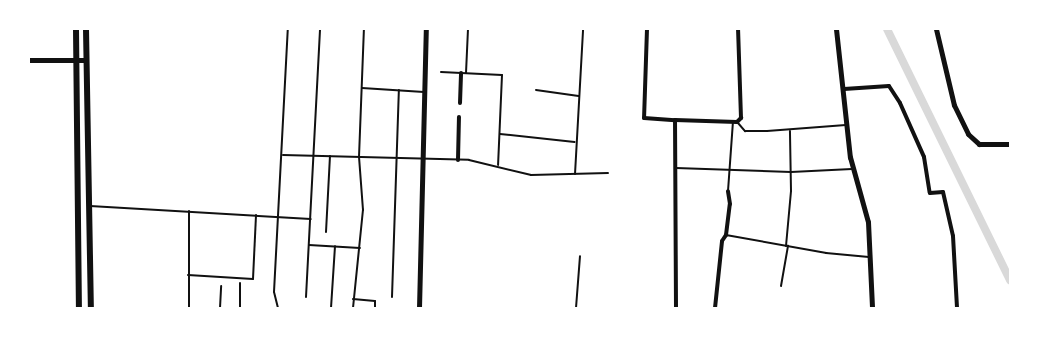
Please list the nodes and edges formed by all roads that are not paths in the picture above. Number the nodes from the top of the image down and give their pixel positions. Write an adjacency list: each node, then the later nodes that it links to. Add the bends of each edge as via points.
1 (76, 29): 14 (main road)
2 (86, 29): 15 (main road)
3 (288, 29): 34 (lane)
4 (320, 29): 36 (lane)
5 (364, 29): 19 (lane)
6 (426, 29): 23 (street)
7 (468, 29): 18 (lane)
8 (583, 29): 24 (lane)
9 (647, 29): 27 (street, via 644,118)
10 (738, 29): 28 (street, via 741,118)
11 (836, 29): 20 (street)
12 (936, 29): 33 (street, via 954,105 973,141)
13 (29, 60): 14 (street)
14 (76, 60): 15 (street); 69 (main road)
15 (86, 60): 49 (main road)
16 (441, 72): 17 (lane)
17 (461, 73): 18 (lane); 25 (street)
18 (466, 73): 31 (lane, via 502,75)
19 (362, 88): 21 (lane); 37 (lane)
20 (844, 89): 29 (street); 83 (street, via 889,86 900,103 924,157 930,193 943,192 953,236)
21 (398, 90): 23 (lane); 38 (lane)
22 (536, 90): 24 (lane)
23 (424, 92): 40 (street)
24 (578, 96): 32 (lane)
25 (460, 103)
26 (459, 117): 39 (street)
27 (675, 120): 28 (street); 42 (street)
28 (735, 122): 30 (lane, via 745,131); 44 (lane)
29 (848, 125): 30 (lane); 43 (street)
30 (790, 131): 45 (lane)
31 (500, 134): 32 (lane); 41 (lane)
32 (576, 142): 47 (lane)
33 (1010, 144)
34 (283, 155): 36 (lane); 52 (lane)
35 (330, 156): 36 (lane); 37 (lane); 54 (lane)
36 (315, 157): 53 (lane)
37 (359, 157): 38 (lane); 59 (lane, via 363,210)
38 (395, 159): 40 (lane); 67 (lane)
39 (458, 160): 40 (lane); 41 (lane)
40 (423, 161): 78 (street)
41 (498, 165): 47 (lane, via 531,175)
42 (676, 168): 44 (lane); 80 (street)
43 (852, 170): 45 (lane); 61 (street, via 868,222)
44 (728, 171): 45 (lane); 48 (lane)
45 (791, 172): 58 (lane)
46 (608, 173): 47 (lane)
47 (575, 174)
48 (728, 191): 55 (street, via 730,204)
49 (89, 206): 50 (lane); 70 (main road)
50 (189, 211): 51 (lane); 62 (lane)
51 (256, 215): 52 (lane); 62 (lane, via 253,279)
52 (280, 217): 53 (lane); 74 (lane, via 274,292)
53 (311, 219): 56 (lane)
54 (326, 232)
55 (726, 235): 58 (lane); 81 (street, via 722,241)
56 (309, 245): 57 (lane); 66 (lane)
57 (335, 246): 59 (lane); 75 (lane)
58 (787, 246): 61 (lane); 65 (lane)
59 (360, 248): 68 (lane)
60 (580, 256): 79 (lane)
61 (870, 257): 82 (street)
62 (188, 276): 71 (lane)
63 (240, 283): 73 (lane)
64 (221, 286): 72 (lane)
65 (781, 286)
66 (306, 297)
67 (392, 297)
68 (353, 299): 76 (lane); 77 (lane, via 375,301)
69 (80, 308)
70 (90, 308)
71 (189, 308)
72 (220, 308)
73 (240, 308)
74 (278, 308)
75 (331, 308)
76 (353, 308)
77 (375, 308)
78 (419, 308)
79 (576, 308)
80 (676, 308)
81 (715, 308)
82 (872, 308)
83 (956, 308)

